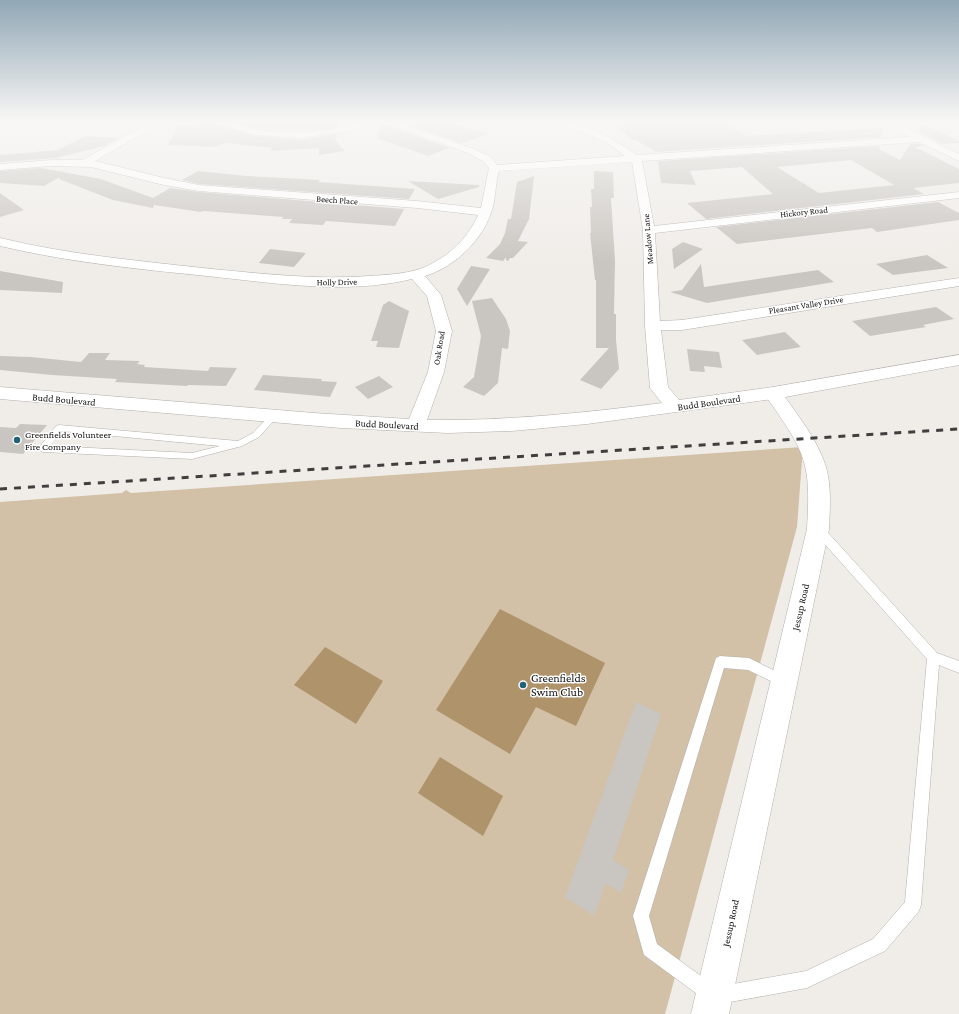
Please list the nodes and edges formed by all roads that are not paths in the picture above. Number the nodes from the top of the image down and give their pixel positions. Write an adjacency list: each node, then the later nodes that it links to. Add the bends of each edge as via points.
1 (114, 168): 5 (street, Beech Place, via 195,188 452,207)
2 (494, 168): 5 (street, Holly Drive)
3 (638, 168): 6 (street, Meadow Lane)
4 (959, 195): 6 (street, Hickory Road)
5 (486, 212): 8 (street, Holly Drive, via 459,251 440,265)
6 (649, 230): 10 (street, Meadow Lane)
7 (0, 242): 8 (street, Holly Drive, via 64,256 319,283 351,283)
8 (416, 275): 16 (street, Oak Road, via 434,295 444,331 436,372)
9 (959, 282): 10 (street, Pleasant Valley Drive, via 682,325)
10 (653, 326): 14 (street, Meadow Lane, via 659,388)
11 (959, 360): 13 (street)
12 (0, 393): 15 (street, Budd Boulevard)
13 (773, 393): 14 (street, Budd Boulevard); 18 (street, Jessup Road, via 804,439 814,462 819,494)
14 (675, 407): 16 (street, Budd Boulevard, via 532,423)
15 (274, 416): 16 (street, Budd Boulevard); 17 (lane, via 256,435)
16 (415, 426)
17 (239, 444): 17 (lane, via 59,428 43,449 192,456)
18 (818, 529): 19 (lane); 21 (street, Jessup Road)
19 (933, 656): 20 (lane); 22 (lane, via 913,905 879,945 807,978)
20 (959, 667)
21 (783, 681): 22 (street, Jessup Road); 22 (lane, via 749,664 720,662 641,916 650,949)
22 (712, 1005)

